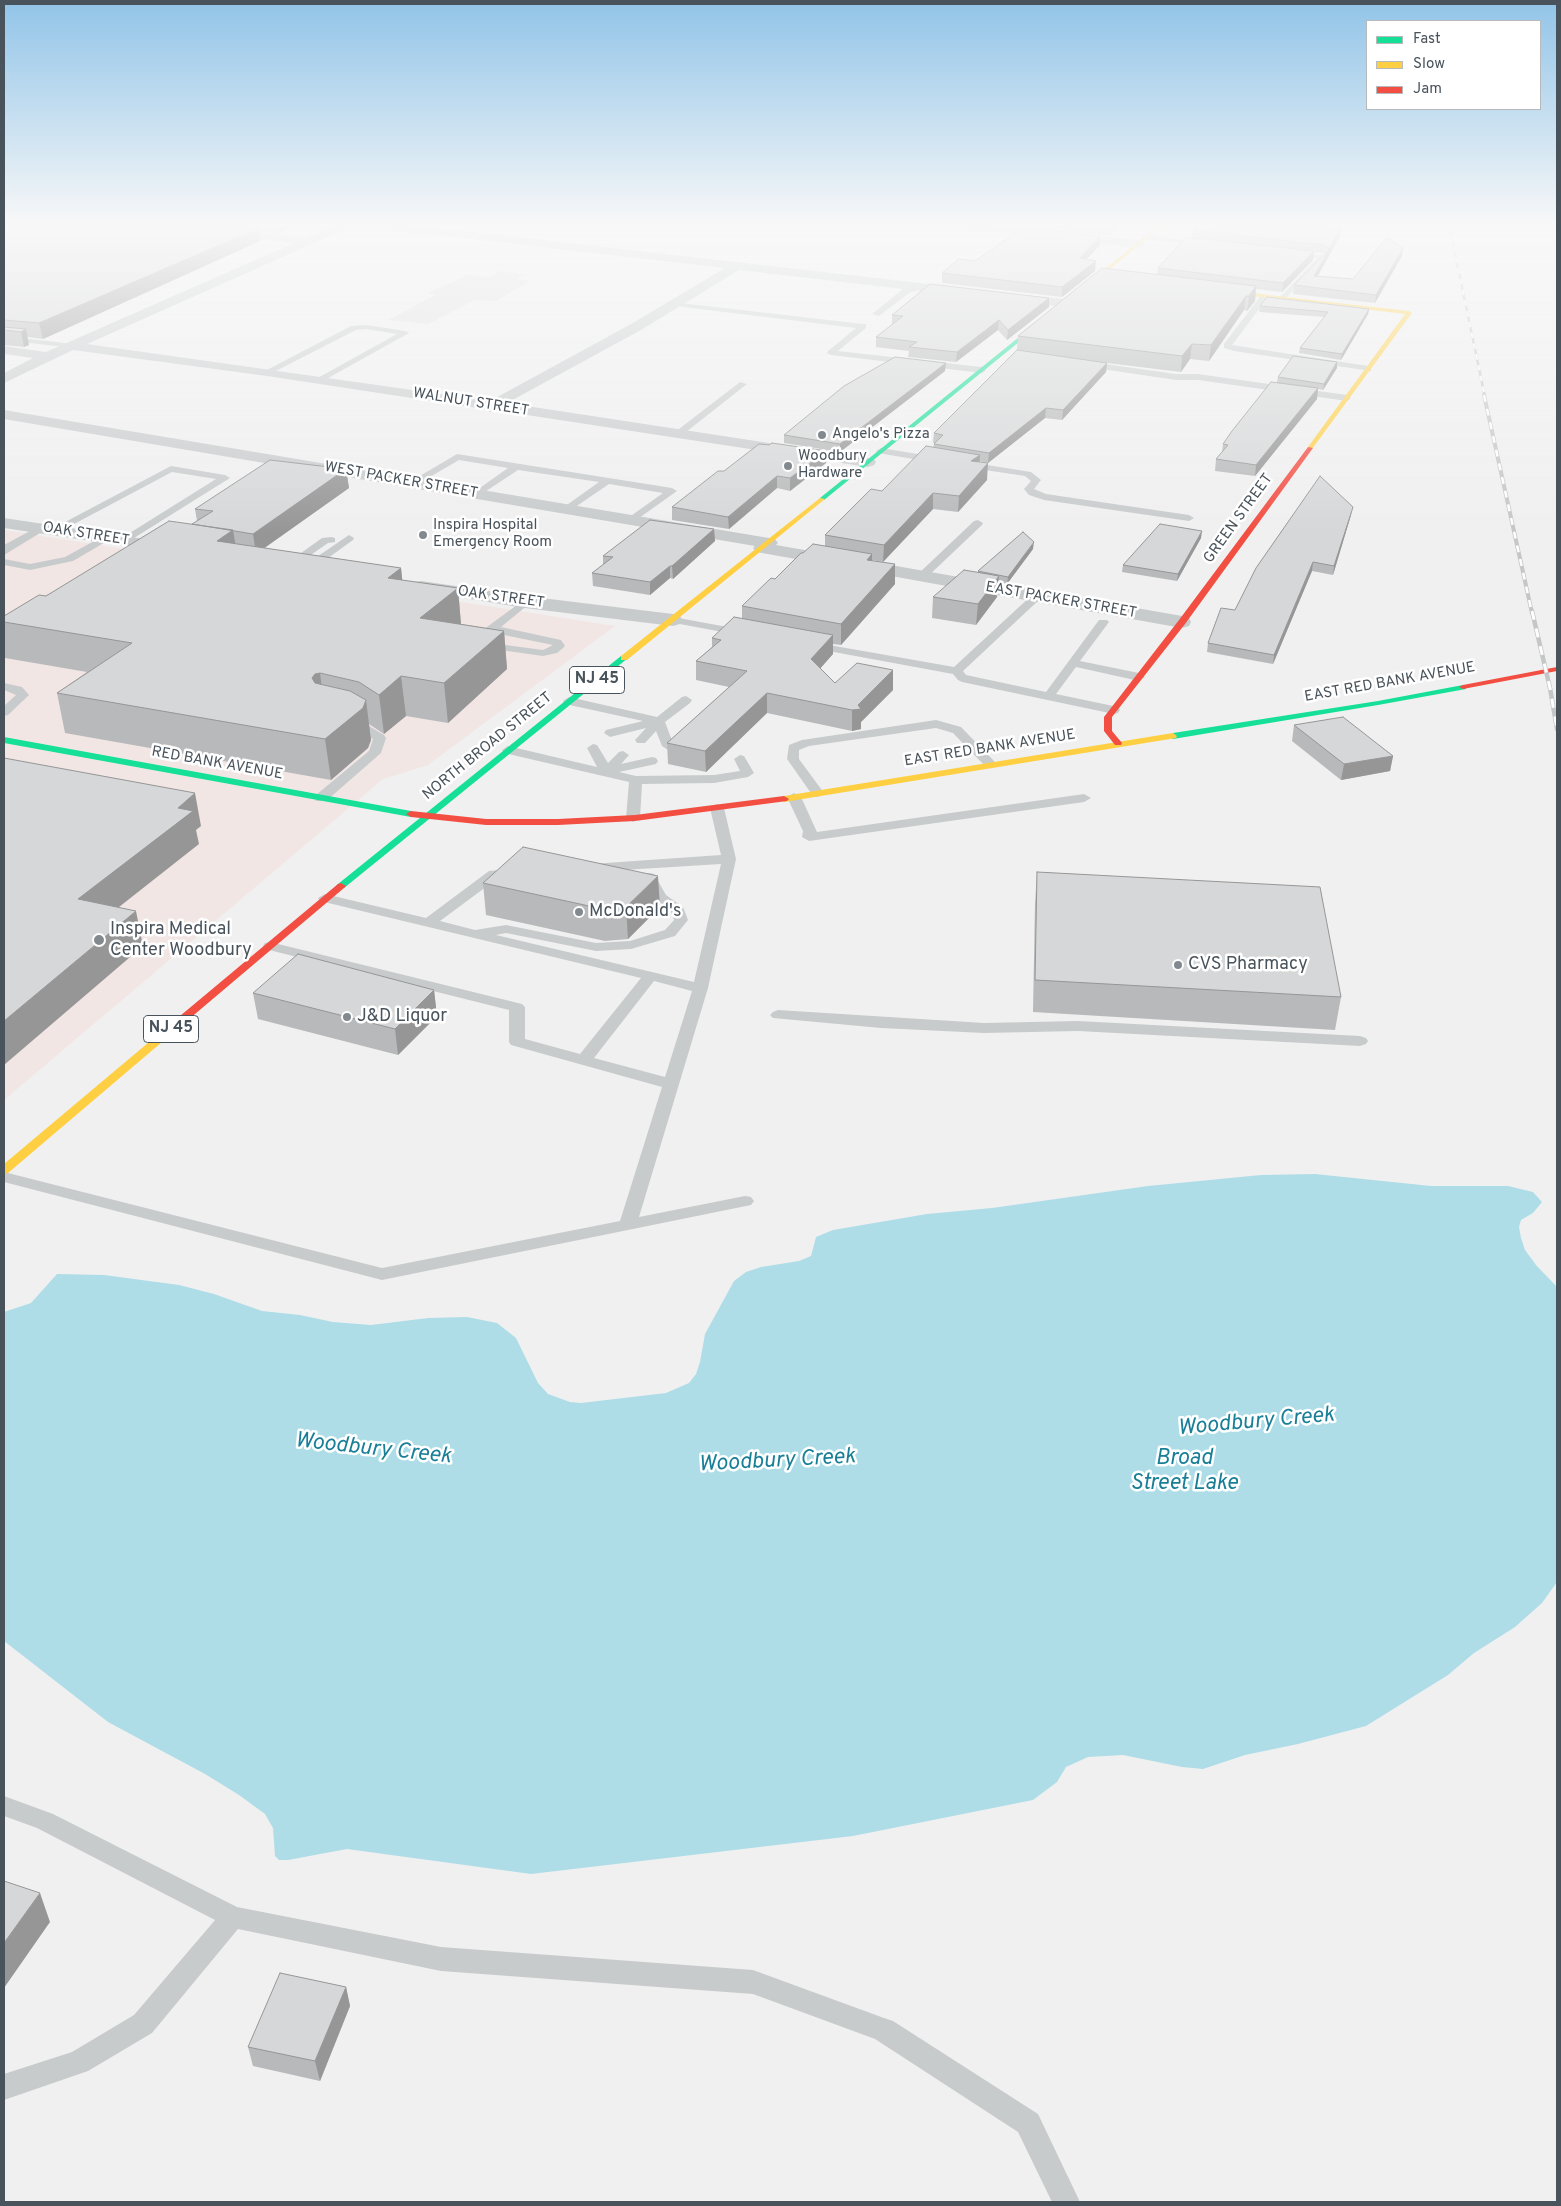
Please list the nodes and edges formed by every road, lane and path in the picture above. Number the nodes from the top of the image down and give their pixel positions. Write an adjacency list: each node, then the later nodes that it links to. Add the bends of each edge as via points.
1 (113, 328): 10 (street)
2 (355, 328): 18 (lane)
3 (372, 328): 20 (lane, via 405,333)
4 (632, 328): 23 (street)
5 (862, 328): 17 (lane, via 831,353)
6 (1033, 328): 12 (street, NORTH BROAD STREET / NJ 45)
7 (1241, 328): 16 (lane, via 1227,346)
8 (1399, 328): 16 (street, GREEN STREET)
9 (4, 338): 10 (lane)
10 (73, 346): 13 (street); 18 (street, WALNUT STREET)
11 (4, 350): 13 (street)
12 (1002, 353): 14 (lane); 17 (street, NORTH BROAD STREET / NJ 45)
13 (48, 356): 19 (street)
14 (1019, 356)
15 (1071, 363): 22 (lane)
16 (1368, 369): 22 (street, GREEN STREET)
17 (982, 370): 26 (street, NORTH BROAD STREET / NJ 45)
18 (267, 372): 20 (street, WALNUT STREET)
19 (4, 379)
20 (318, 380): 23 (street, WALNUT STREET)
21 (743, 384): 25 (lane)
22 (1347, 398): 55 (street, GREEN STREET)
23 (490, 406): 25 (street, WALNUT STREET)
24 (4, 414): 30 (street, WEST PACKER STREET)
25 (678, 434): 27 (street, WALNUT STREET)
26 (881, 452): 27 (street, NORTH BROAD STREET / NJ 45); 33 (lane, via 1028,474 1036,480 1029,489 1044,497)
27 (868, 462): 41 (street, NORTH BROAD STREET / NJ 45)
28 (516, 466): 29 (lane); 30 (lane, via 457,457); 31 (lane)
29 (607, 481): 32 (lane); 34 (lane, via 672,491)
30 (413, 483): 31 (street, WEST PACKER STREET)
31 (477, 494): 32 (street, WEST PACKER STREET)
32 (568, 509): 34 (street, WEST PACKER STREET)
33 (1189, 518)
34 (632, 520): 41 (street, WEST PACKER STREET)
35 (4, 523): 37 (street, OAK STREET)
36 (978, 523): 49 (lane)
37 (48, 530): 39 (street, OAK STREET); 39 (lane, via 171,469 225,478); 43 (lane)
38 (349, 538): 47 (lane)
39 (113, 539): 42 (street, OAK STREET); 44 (lane, via 54,563 30,566)
40 (331, 540): 46 (lane, via 326,540)
41 (766, 545): 49 (street, EAST PACKER STREET); 53 (street, NORTH BROAD STREET / NJ 45)
42 (190, 551)
43 (4, 552)
44 (4, 562)
45 (269, 563): 46 (street)
46 (288, 566): 47 (street)
47 (306, 569): 48 (street)
48 (335, 573)
49 (921, 577): 51 (street, EAST PACKER STREET)
50 (401, 583): 52 (street, OAK STREET)
51 (1036, 596): 55 (street, EAST PACKER STREET); 61 (lane)
52 (525, 602): 53 (street, OAK STREET); 56 (lane)
53 (672, 620): 57 (lane); 66 (street, NORTH BROAD STREET / NJ 45)
54 (1103, 622): 59 (lane)
55 (1182, 622): 62 (street, GREEN STREET)
56 (491, 630): 56 (lane, via 474,643 531,653 553,651 559,646 547,639)
57 (751, 634)
58 (800, 643): 61 (lane)
59 (1073, 663): 62 (lane); 64 (lane)
60 (1557, 669): 74 (street, EAST RED BANK AVENUE, via 1378,702)
61 (957, 671): 64 (lane, via 962,678)
62 (1139, 677): 67 (street, GREEN STREET)
63 (4, 686): 68 (lane, via 23,695)
64 (1049, 696): 67 (lane)
65 (686, 700): 70 (lane)
66 (569, 702): 70 (lane); 77 (street, NORTH BROAD STREET / NJ 45)
67 (1114, 710): 74 (street, GREEN STREET, via 1108,717 1108,731)
68 (4, 712)
69 (334, 720): 86 (lane, via 360,726 380,738 375,752)
70 (659, 721): 71 (lane); 73 (lane); 75 (lane)
71 (610, 734)
72 (4, 740): 86 (street, RED BANK AVENUE)
73 (641, 740)
74 (1118, 743): 81 (street, EAST RED BANK AVENUE)
75 (668, 746)
76 (593, 748): 82 (lane)
77 (508, 750): 82 (lane); 89 (street, NORTH BROAD STREET / NJ 45)
78 (623, 755): 82 (lane)
79 (740, 759): 83 (lane, via 748,773 714,780)
80 (652, 761): 82 (lane)
81 (990, 764): 84 (street, EAST RED BANK AVENUE); 84 (lane, via 956,730 936,724 806,743 793,748 793,759)
82 (606, 772): 83 (lane)
83 (636, 780): 90 (lane)
84 (818, 793): 85 (street, EAST RED BANK AVENUE)
85 (794, 796): 87 (lane, via 810,831 809,837); 88 (street, EAST RED BANK AVENUE)
86 (321, 798): 89 (street, RED BANK AVENUE)
87 (1084, 798)
88 (717, 808): 90 (street, EAST RED BANK AVENUE); 91 (lane)
89 (425, 817): 90 (street, EAST RED BANK AVENUE, via 501,822); 95 (street, NORTH BROAD STREET / NJ 45)
90 (633, 818)
91 (729, 859): 92 (lane); 100 (lane)
92 (642, 864): 93 (lane); 97 (lane, via 660,898 676,907 681,920 670,933 631,946 596,947 506,929)
93 (573, 869)
94 (524, 872): 96 (lane, via 494,874)
95 (326, 898): 96 (lane); 98 (street, NORTH BROAD STREET / NJ 45)
96 (428, 923): 97 (lane)
97 (472, 934): 99 (lane)
98 (270, 946): 103 (lane, via 517,1007 517,1042); 105 (street, NORTH BROAD STREET / NJ 45)
99 (650, 976): 100 (lane); 103 (lane)
100 (700, 988): 104 (lane)
101 (778, 1015): 102 (lane, via 984,1028 1078,1026)
102 (1360, 1040)
103 (584, 1060): 104 (lane)
104 (671, 1084): 108 (lane)
105 (4, 1170)
106 (4, 1177): 108 (lane, via 382,1274)
107 (745, 1201): 108 (lane)
108 (628, 1225)
109 (4, 1806): 110 (lane, via 45,1821)
110 (233, 1917): 111 (lane, via 142,2024 78,2062); 112 (lane, via 440,1959 753,1982 884,2030 1028,2123)
111 (4, 2087)
112 (1066, 2202)

